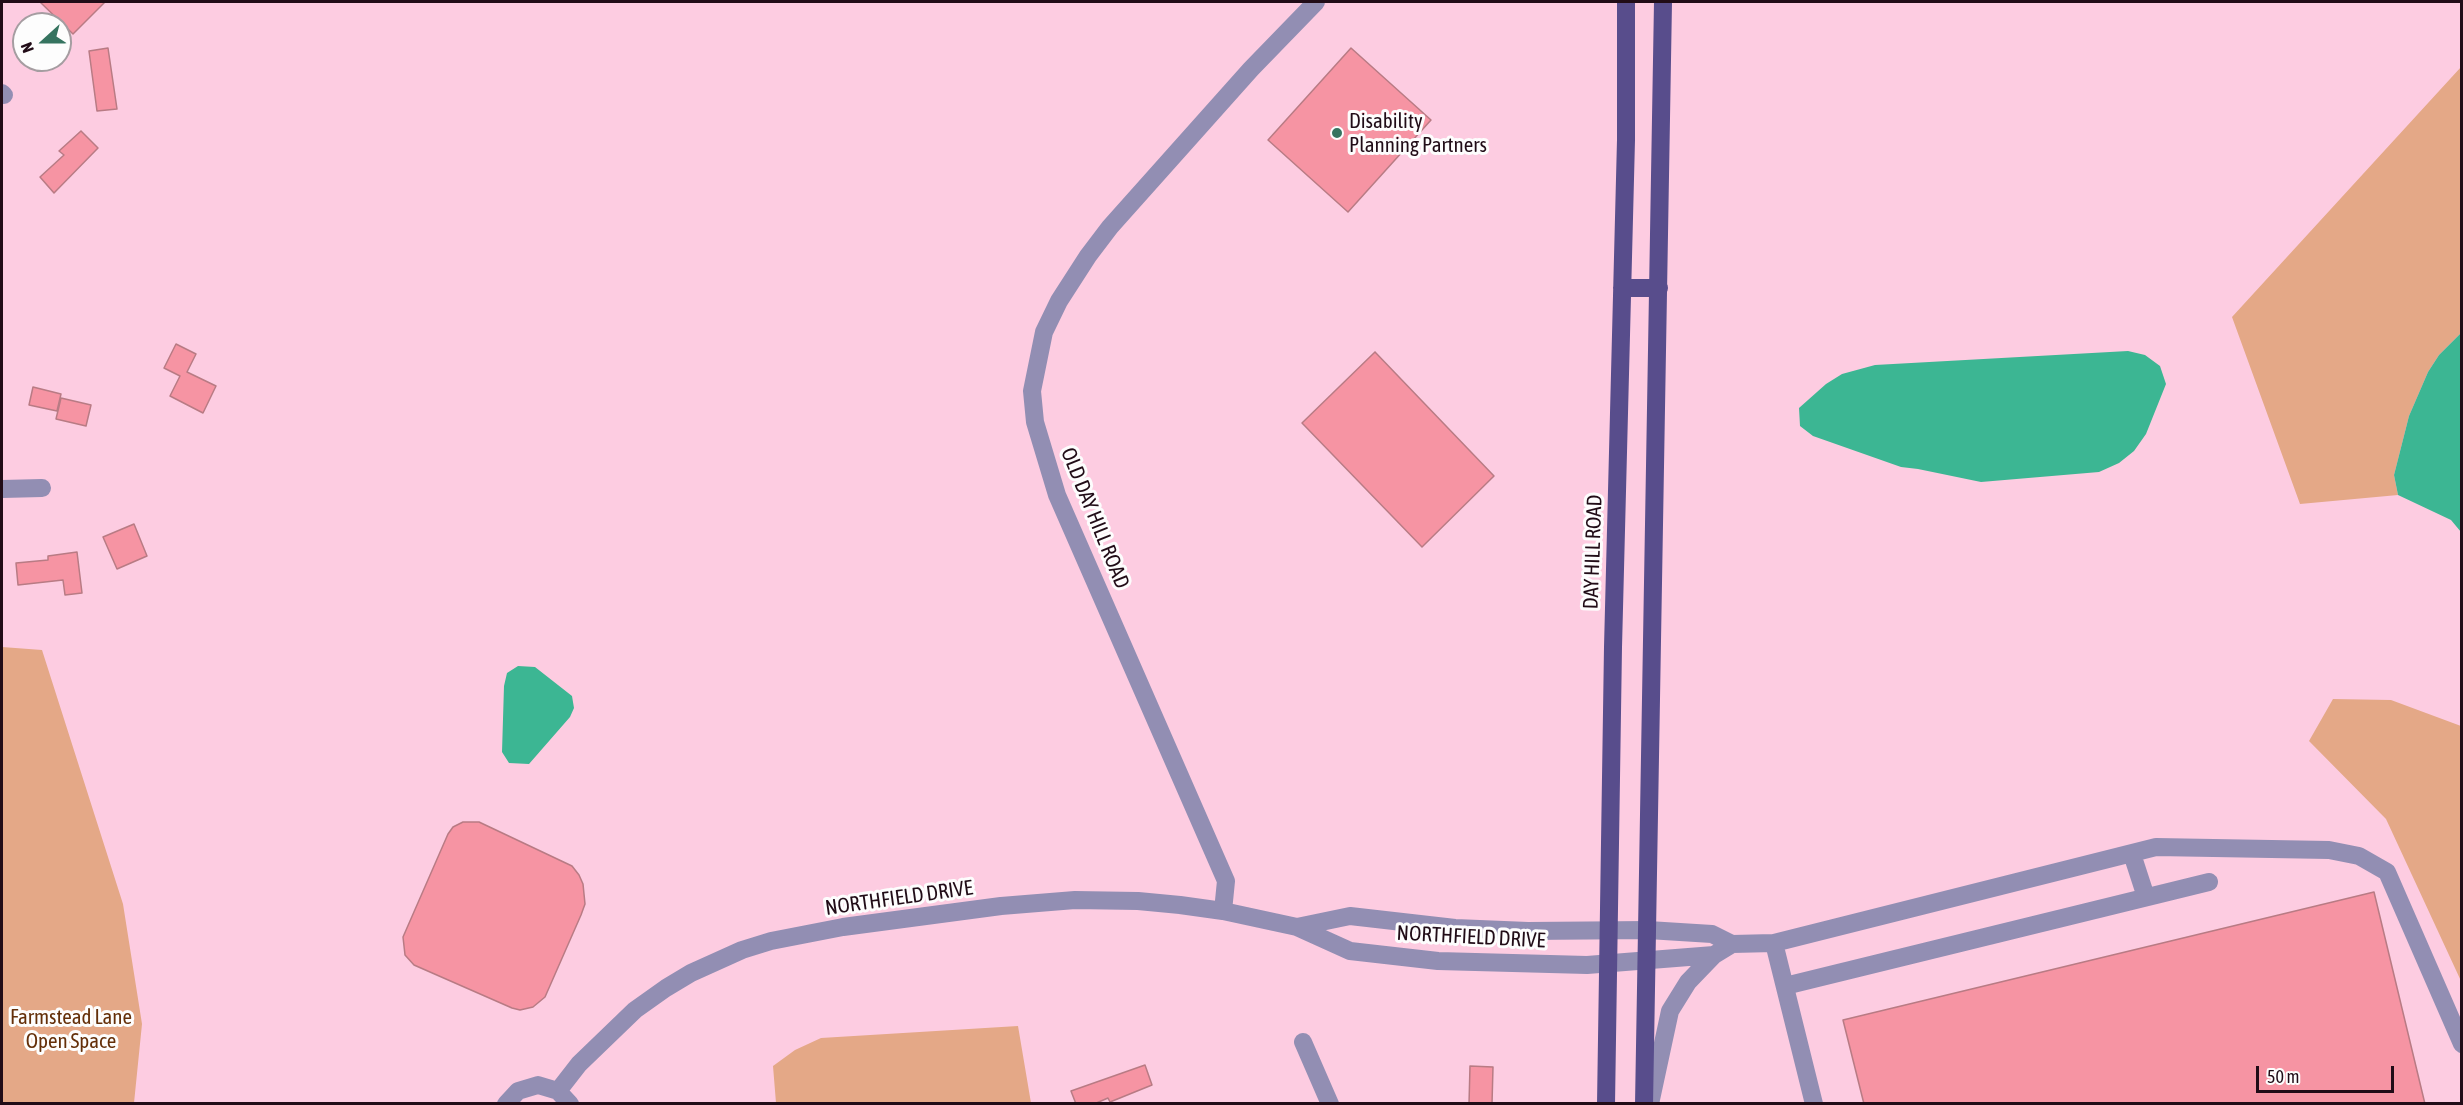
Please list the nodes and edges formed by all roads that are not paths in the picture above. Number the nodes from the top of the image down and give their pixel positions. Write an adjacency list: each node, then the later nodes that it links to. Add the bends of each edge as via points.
1 (1316, 2): 11 (street, OLD DAY HILL ROAD, via 1236,86 1088,256 1044,332 1032,391 1035,422 1057,495 1226,881)
2 (1626, 2): 4 (main road, DAY HILL ROAD)
3 (1664, 2): 5 (main road)
4 (1622, 288): 5 (main road); 13 (main road, DAY HILL ROAD)
5 (1659, 288): 14 (main road)
6 (42, 488): 7 (street)
7 (2, 489)
8 (2132, 854): 10 (street); 15 (street); 22 (street, via 2156,848 2329,850 2359,856 2387,872)
9 (2209, 882): 10 (street)
10 (2146, 897): 20 (street)
11 (1223, 911): 12 (street, NORTHFIELD DRIVE); 23 (street, NORTHFIELD DRIVE, via 1138,901 1045,901 843,927 771,941 726,957 666,988 611,1032 579,1064)
12 (1297, 927): 13 (street, NORTHFIELD DRIVE, via 1350,916 1455,928); 19 (street, NORTHFIELD DRIVE, via 1350,951 1391,956)
13 (1609, 929): 14 (street, NORTHFIELD DRIVE); 19 (main road, DAY HILL ROAD)
14 (1648, 930): 16 (street, NORTHFIELD DRIVE, via 1712,934); 18 (main road)
15 (1774, 943): 16 (street); 20 (street)
16 (1732, 944): 17 (street)
17 (1714, 955): 18 (street, NORTHFIELD DRIVE); 28 (street, via 1688,982 1670,1011)
18 (1647, 960): 19 (street, NORTHFIELD DRIVE); 27 (main road)
19 (1608, 964): 26 (main road, DAY HILL ROAD)
20 (1785, 986): 29 (street)
21 (1303, 1042): 25 (street)
22 (2462, 1044)
23 (564, 1097): 24 (street, NORTHFIELD DRIVE, via 545,1086 531,1086 518,1091)
24 (506, 1104)
25 (1330, 1104)
26 (1606, 1104)
27 (1644, 1104)
28 (1650, 1104)
29 (1814, 1104)

